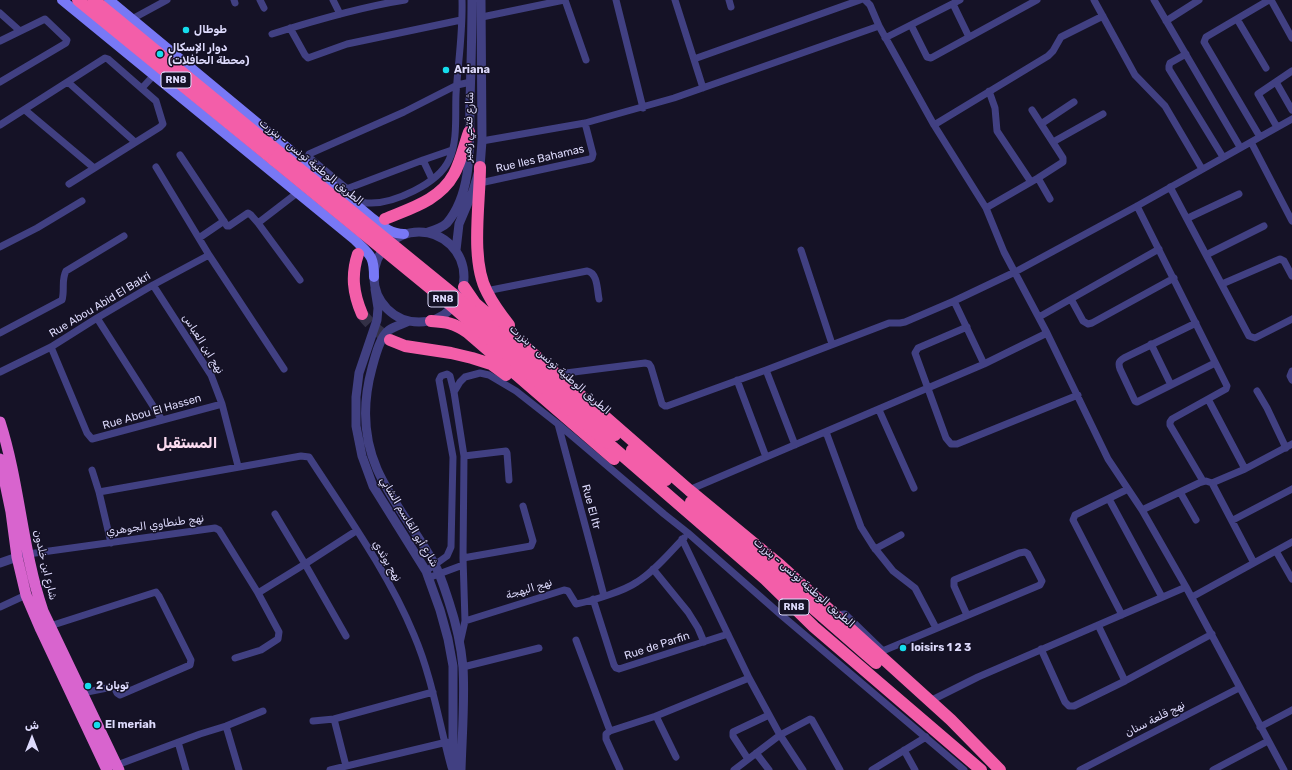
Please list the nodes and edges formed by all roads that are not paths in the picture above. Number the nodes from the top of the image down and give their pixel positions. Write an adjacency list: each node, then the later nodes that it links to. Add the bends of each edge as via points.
1 (62, 0): 50 (main road)
2 (75, 0): 37 (highway)
3 (78, 0): 37 (highway, الطريق الوطنية تونس - بنزرت / RN8)
4 (94, 0): 80 (highway, الطريق الوطنية تونس - بنزرت / RN8)
5 (109, 0): 31 (main road)
6 (167, 0): 31 (street)
7 (260, 0): 26 (street)
8 (333, 0): 28 (street)
9 (405, 0): 24 (street)
10 (462, 0): 33 (street)
11 (472, 0): 52 (street, شارع فتحي زهير)
12 (481, 0): 30 (street, شارع فتحي زهير)
13 (565, 0): 30 (street); 47 (street)
14 (616, 0): 60 (street)
15 (675, 0): 46 (street)
16 (860, 0): 46 (street)
17 (865, 0): 36 (street, via 870,5)
18 (960, 0): 25 (street)
19 (1037, 0): 41 (street)
20 (1094, 0): 29 (street)
21 (1154, 0): 34 (street)
22 (1199, 0): 34 (street)
23 (1270, 0): 32 (street); 43 (street)
24 (375, 3): 28 (street)
25 (953, 4): 35 (street); 41 (street)
26 (264, 8)
27 (0, 13): 39 (street)
28 (340, 14): 38 (street)
29 (1103, 16): 58 (street, via 1062,37 1048,56); 86 (street, via 1135,75 1165,106)
30 (482, 17): 73 (street, شارع فتحي زهير)
31 (132, 19): 95 (main road)
32 (1237, 19): 48 (street); 72 (street, via 1206,37 1204,42)
33 (461, 20): 38 (street, via 347,44 308,58); 55 (street)
34 (1166, 21): 45 (street)
35 (911, 25): 41 (street, via 929,58); 42 (street)
36 (879, 26): 42 (street); 57 (street)
37 (112, 28): 80 (highway, الطريق الوطنية تونس - بنزرت / RN8)
38 (290, 28): 40 (street)
39 (20, 31): 44 (street); 51 (street, via 45,19 66,42)
40 (272, 34)
41 (969, 37)
42 (885, 38): 69 (street)
43 (1292, 38)
44 (0, 41)
45 (1186, 54): 77 (street); 81 (street, via 1168,66)
46 (694, 59): 57 (street)
47 (586, 60)
48 (1266, 68)
49 (1292, 71): 53 (street)
50 (154, 75): 56 (street); 93 (main road)
51 (0, 82)
52 (471, 82): 55 (street); 71 (street, شارع فتحي زهير)
53 (1276, 82): 63 (street); 70 (street, via 1258,94)
54 (69, 83): 56 (street, via 107,58); 61 (street); 74 (street)
55 (457, 85): 78 (street); 82 (street, via 404,112 309,154 310,158 346,188)
56 (142, 88): 74 (street, via 156,101 162,124)
57 (703, 88): 60 (street)
58 (989, 91): 69 (street); 89 (street, via 995,108 997,132)
59 (1074, 102): 67 (street)
60 (643, 108): 66 (street)
61 (25, 110): 68 (street); 85 (street)
62 (1032, 110): 67 (street)
63 (1292, 110)
64 (1103, 114): 75 (street)
65 (1292, 119): 70 (street)
66 (584, 122): 73 (street); 91 (street, Rue Iles Bahamas, via 592,158)
67 (1041, 124): 75 (street)
68 (0, 125)
69 (934, 125): 99 (street)
70 (1277, 127): 72 (street)
71 (469, 132): 101 (highway, via 454,174 442,191); 106 (street, شارع فتحي زهير, via 467,168 458,204 446,223)
72 (1260, 137): 76 (street)
73 (482, 141): 84 (street, شارع فتحي زهير)
74 (135, 142): 85 (street)
75 (1053, 142): 87 (street, via 1063,162)
76 (1251, 142): 77 (street); 103 (street)
77 (1240, 147): 81 (street)
78 (452, 150): 82 (street); 88 (street, via 448,161)
79 (180, 155): 102 (street)
80 (277, 157): 167 (highway, الطريق الوطنية تونس - بنزرت / RN8, bridge)
81 (1222, 157): 86 (street)
82 (423, 160): 88 (street)
83 (156, 167): 109 (street)
84 (480, 167): 91 (highway); 112 (street, شارع فتحي زهير, via 460,224)
85 (94, 168): 90 (street)
86 (1202, 169): 92 (street)
87 (1038, 178): 89 (street); 96 (street)
88 (432, 179): 95 (street, via 419,188 382,202 368,203)
89 (1031, 182): 99 (street)
90 (69, 184)
91 (480, 184): 126 (highway, via 478,250)
92 (1170, 187): 98 (street); 100 (street)
93 (297, 193): 104 (street); 119 (main road, via 372,257)
94 (1239, 194): 100 (street)
95 (350, 199): 107 (main road, via 389,231)
96 (1050, 199)
97 (82, 201): 110 (street)
98 (1137, 206): 111 (street); 117 (street)
99 (986, 208): 117 (street)
100 (1188, 218): 116 (street)
101 (385, 219)
102 (224, 221): 104 (street, via 230,226 248,213); 109 (street)
103 (1292, 221)
104 (258, 223): 121 (street)
105 (1264, 226): 116 (street)
106 (427, 232): 107 (street); 112 (street, via 443,238)
107 (404, 234): 119 (street, via 391,241 382,251)
108 (124, 236): 138 (street, via 66,271 62,300)
109 (199, 238): 114 (street)
110 (0, 247)
111 (1159, 249): 120 (street); 128 (street)
112 (456, 250): 124 (street, via 464,268)
113 (801, 250): 141 (street)
114 (209, 254): 123 (street, Rue Abou Abid El Bakri); 147 (street)
115 (358, 254): 130 (highway, via 353,282)
116 (1206, 255): 122 (street)
117 (1015, 272): 129 (street); 131 (street)
118 (1292, 276): 122 (street, via 1284,261 1280,259)
119 (374, 277): 125 (street)
120 (1174, 278): 128 (street, via 1088,324 1083,321); 136 (street)
121 (300, 280)
122 (1222, 284): 133 (street, via 1251,338)
123 (152, 285): 132 (street, Rue Abou Abid El Bakri); 161 (street, نهج ابن العباس, via 211,375)
124 (464, 287): 135 (street, via 451,310); 145 (highway, via 475,303)
125 (375, 289): 134 (street, via 388,310 397,317); 206 (street, شارع أبو القاسم الشابي, via 378,314 359,373 356,426 362,456 373,486)
126 (486, 291): 127 (street, via 587,271 594,275); 145 (highway, via 510,326)
127 (599, 299)
128 (1071, 299): 131 (street)
129 (954, 301): 137 (street); 141 (street, via 901,323 890,322)
130 (362, 314)
131 (1038, 317): 139 (street)
132 (97, 318): 143 (street, Rue Abou Abid El Bakri); 163 (street)
133 (1292, 319)
134 (409, 321): 135 (street); 205 (street, شارع أبو القاسم الشابي, via 386,332 381,342 368,382 365,412 370,447 377,468)
135 (431, 321): 156 (highway, RN8, via 448,322 461,328)
136 (1196, 322): 142 (street); 144 (street)
137 (967, 327): 146 (street); 155 (street, via 916,351)
138 (0, 333)
139 (1047, 333): 146 (street); 159 (street)
140 (390, 340): 156 (highway, RN8, via 405,346 451,352 491,364 526,388)
141 (832, 344): 148 (street)
142 (1151, 344): 154 (street); 154 (street, via 1124,358 1119,364 1135,401 1139,402)
143 (51, 348): 150 (street, Rue Abou Abid El Bakri); 163 (street, Rue Abou El Hassen, via 92,439)
144 (1214, 363): 154 (street); 160 (street, via 1227,388)
145 (546, 364): 151 (highway)
146 (984, 364): 155 (street)
147 (284, 368)
148 (766, 370): 152 (street); 168 (street)
149 (1292, 371): 153 (street)
150 (0, 372)
151 (558, 374): 152 (street, via 649,364 662,404 665,406); 181 (highway)
152 (736, 380): 171 (street)
153 (1292, 380)
154 (1171, 385)
155 (927, 388): 159 (street, via 946,438 949,443 954,444); 162 (street)
156 (535, 391): 222 (highway, RN8, via 753,579)
157 (454, 392): 165 (street, via 465,377 480,373 489,375 516,391); 170 (street); 205 (street, via 450,376 441,376 439,380 453,457 451,548)
158 (1257, 392): 169 (street)
159 (1078, 395): 182 (street, via 1108,459)
160 (1208, 399): 174 (street); 177 (street, via 1172,419 1170,423)
161 (222, 404): 163 (street, Rue Abou El Hassen); 173 (street, نهج ابن العباس)
162 (878, 410): 166 (street); 179 (street)
163 (162, 420)
164 (0, 422): 199 (highway, شارع ابن خلدون, via 15,479)
165 (558, 424): 192 (street); 211 (street, Rue El Itr)
166 (826, 432): 168 (street); 197 (street, via 860,524)
167 (611, 439): 222 (highway, الطريق الوطنية تونس - بنزرت / RN8); 275 (highway, الطريق الوطنية تونس - بنزرت / RN8)
168 (795, 445): 171 (street)
169 (1289, 446): 174 (street)
170 (464, 456): 176 (street, via 506,451); 200 (street)
171 (766, 457): 181 (street)
172 (0, 459): 199 (highway, شارع ابن خلدون)
173 (238, 466): 183 (street); 191 (street, نهج بوثدي, via 309,457)
174 (1245, 469): 178 (street)
175 (92, 470): 183 (street)
176 (509, 480)
177 (1203, 482): 178 (street); 184 (street)
178 (1212, 483): 190 (street)
179 (914, 488)
180 (1292, 488): 190 (street)
181 (689, 490): 216 (highway, via 780,565)
182 (1128, 490): 185 (street); 187 (street)
183 (99, 492): 196 (street)
184 (1180, 492): 187 (street); 189 (street)
185 (1109, 499): 212 (street); 217 (street, via 1075,515 1073,520)
186 (523, 506): 200 (street, via 533,541 531,546)
187 (1142, 510): 208 (street)
188 (275, 514): 203 (street)
189 (1196, 520)
190 (1232, 520): 202 (street)
191 (356, 531): 203 (street); 237 (street, نهج بوثدي, via 385,577 414,634)
192 (688, 533): 194 (street); 250 (street)
193 (901, 535): 197 (street)
194 (682, 540): 204 (street); 224 (street)
195 (1292, 542): 198 (street)
196 (111, 543): 199 (street, نهج طنطاوي الجوهري); 209 (street, نهج طنطاوي الجوهري, via 217,528)
197 (876, 549): 223 (street, via 893,571 915,588)
198 (1276, 551): 202 (street); 207 (street)
199 (22, 556): 201 (street); 210 (highway, شارع ابن خلدون); 221 (highway, شارع ابن خلدون)
200 (463, 562): 205 (street); 219 (street)
201 (0, 563)
202 (1254, 563): 213 (street)
203 (304, 564): 209 (street); 226 (street)
204 (653, 569): 211 (street, via 635,583); 228 (street, via 693,619)
205 (437, 570): 206 (street); 229 (street, شارع أبو القاسم الشابي, via 449,601)
206 (427, 575): 253 (street, شارع أبو القاسم الشابي, via 440,610 454,666)
207 (1292, 579)
208 (1186, 587): 212 (street); 213 (street)
209 (258, 593): 232 (street, via 279,632 278,639 261,650)
210 (26, 595): 215 (street); 260 (highway, شارع ابن خلدون)
211 (604, 596): 214 (street)
212 (1162, 597): 217 (street)
213 (1192, 597): 225 (street)
214 (593, 599): 219 (street, نهج البهجة, via 576,604 568,591 564,590); 228 (street, Rue de Parfin, via 616,668)
215 (0, 607)
216 (834, 615): 223 (street, via 845,614 882,650); 239 (highway)
217 (1122, 615): 220 (street)
218 (967, 616): 218 (street, via 1041,584 1042,581 1028,554 1019,553 954,580 954,586); 223 (street)
219 (465, 621): 229 (street)
220 (1098, 625): 231 (street); 235 (street)
221 (50, 626): 238 (highway, شارع ابن خلدون); 238 (street, via 156,592 191,660 190,665 120,695 112,687)
222 (814, 627): 274 (highway, الطريق الوطنية تونس - بنزرت / RN8)
223 (936, 628)
224 (728, 634): 228 (street, Rue de Parfin); 234 (street)
225 (1212, 634): 235 (street); 236 (street)
226 (346, 636)
227 (576, 640): 248 (street)
228 (704, 642)
229 (460, 645): 233 (street, شارع أبو القاسم الشابي)
230 (539, 648): 233 (street)
231 (1041, 649): 235 (street, via 1069,706 1078,705); 239 (street, via 972,679)
232 (235, 658)
233 (463, 667): 253 (street, شارع أبو القاسم الشابي)
234 (749, 678): 242 (street); 243 (street)
235 (1125, 681)
236 (1239, 688): 247 (street); 276 (street, نهج قلعة سنان)
237 (433, 692): 244 (street); 253 (street, نهج بوثدي)
238 (82, 693): 259 (highway, شارع ابن خلدون)
239 (930, 701): 275 (highway, RN8)
240 (1292, 710): 247 (street)
241 (263, 711): 246 (street)
242 (769, 715): 249 (street); 257 (street, via 733,732)
243 (656, 716): 248 (street); 256 (street)
244 (334, 719): 245 (street); 258 (street)
245 (313, 721)
246 (226, 726): 252 (street); 262 (street)
247 (1260, 727): 251 (street)
248 (610, 731): 266 (street, via 606,734 606,739)
249 (780, 735): 255 (street); 269 (street); 270 (street, via 811,719)
250 (926, 737): 254 (street); 273 (street)
251 (1268, 741): 277 (street); 278 (street)
252 (178, 742): 259 (street); 261 (street)
253 (453, 742): 258 (street); 264 (street, شارع أبو القاسم الشابي); 265 (street, شارع أبو القاسم الشابي)
254 (904, 750): 271 (street); 272 (street)
255 (756, 753): 257 (street); 268 (street)
256 (676, 758)
257 (748, 759): 267 (street)
258 (346, 766): 263 (street)
259 (118, 768)
260 (107, 770)
261 (186, 770)
262 (239, 770)
263 (330, 770)
264 (452, 770)
265 (461, 770)
266 (620, 770)
267 (734, 770)
268 (769, 770)
269 (803, 770)
270 (840, 770)
271 (872, 770)
272 (915, 770)
273 (964, 770)
274 (981, 770)
275 (999, 770)
276 (1080, 770)
277 (1213, 770)
278 (1284, 770)

